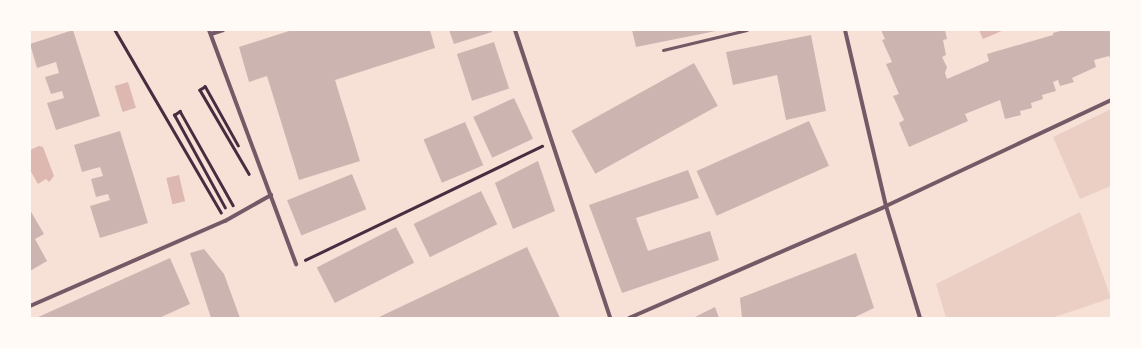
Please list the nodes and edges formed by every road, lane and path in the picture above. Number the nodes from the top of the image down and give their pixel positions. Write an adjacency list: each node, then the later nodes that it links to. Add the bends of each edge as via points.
1 (115, 30): 15 (path)
2 (223, 30): 6 (street)
3 (515, 30): 9 (street)
4 (747, 30): 7 (lane)
5 (845, 30): 14 (street)
6 (210, 32): 12 (street)
7 (663, 50)
8 (1111, 100): 14 (street)
9 (551, 141): 16 (path); 18 (street)
10 (252, 170): 11 (path, via 205,87 200,90)
11 (251, 177)
12 (271, 195): 15 (street); 16 (street)
13 (239, 202): 15 (path, via 233,206 180,111 174,115 226,211)
14 (886, 206): 19 (street); 20 (street)
15 (226, 221): 17 (street)
16 (296, 264)
17 (30, 306)
18 (610, 318)
19 (629, 318)
20 (920, 318)

